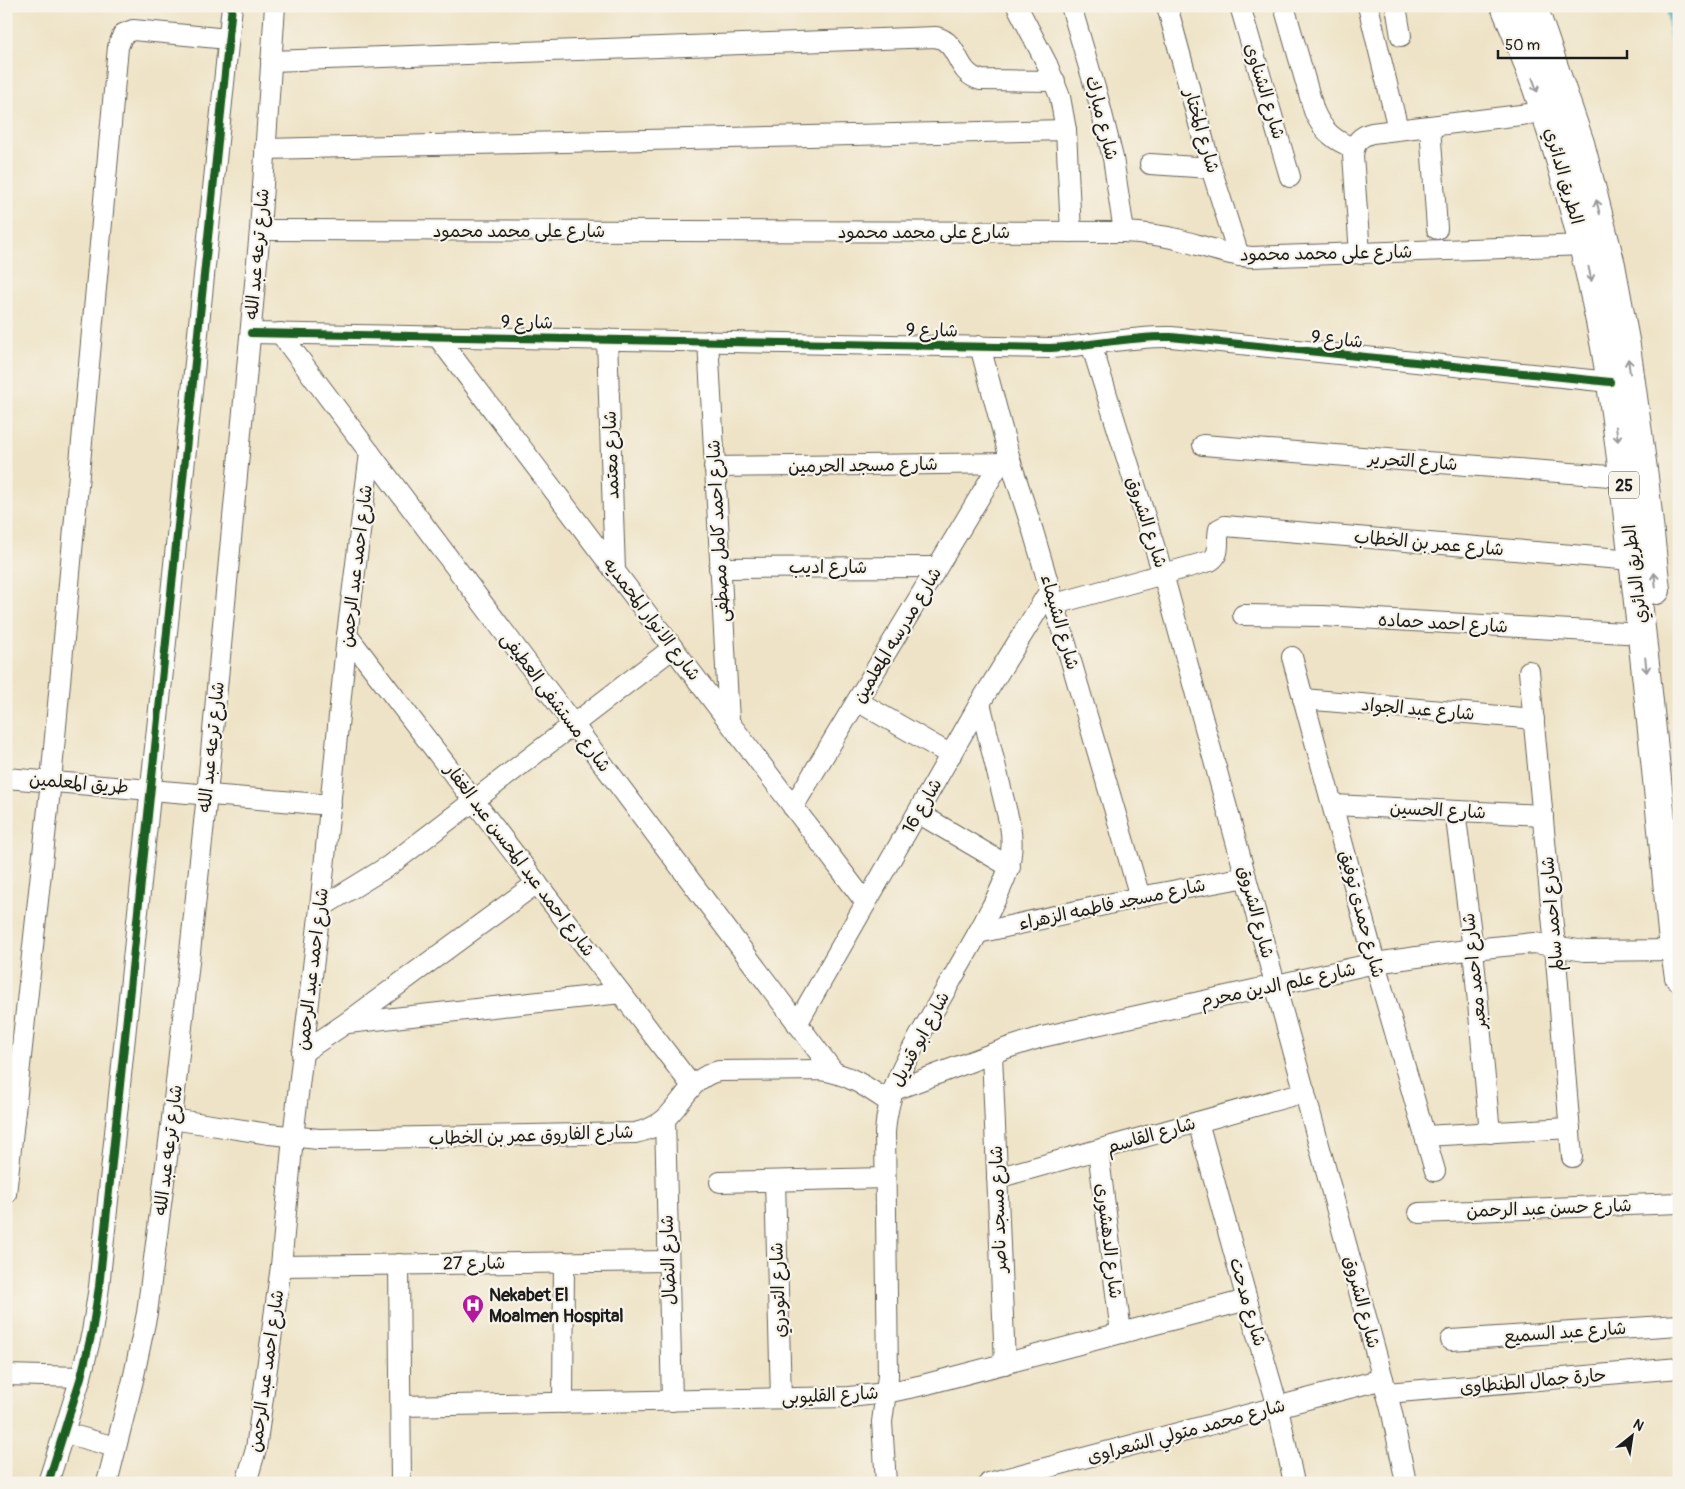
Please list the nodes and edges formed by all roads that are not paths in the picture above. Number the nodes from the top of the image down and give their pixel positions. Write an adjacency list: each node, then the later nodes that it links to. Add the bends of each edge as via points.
1 (232, 6): 13 (street)
2 (275, 6): 14 (street, شارع ترعه عبد الله)
3 (1016, 6): 15 (street)
4 (1070, 6): 28 (street, شارع مبارك, via 1113,158)
5 (1167, 6): 23 (street, شارع المختار)
6 (1240, 6): 24 (street, شارع الشناوى)
7 (1284, 6): 20 (street, via 1318,121 1333,139)
8 (1368, 6): 19 (street)
9 (1396, 6): 12 (street)
10 (1505, 6): 16 (highway, الطريق الدائري / 25, one-way to 16)
11 (1533, 6): 75 (highway, الطريق الدائري / 25, one-way to 11, via 1646,497 1619,305 1580,143)
12 (1401, 36)
13 (228, 39): 65 (street, via 134,30 123,34 118,47); 66 (street)
14 (271, 61): 15 (street, via 936,37 946,41 966,73 975,78); 21 (street, شارع ترعه عبد الله)
15 (1055, 81): 18 (street)
16 (1544, 112): 17 (street); 29 (highway, الطريق الدائري / 25)
17 (1430, 126): 19 (street); 25 (street)
18 (1066, 130): 21 (street); 27 (street)
19 (1398, 130): 20 (street, via 1364,135)
20 (1354, 148): 30 (street)
21 (265, 149): 26 (street, شارع ترعه عبد الله)
22 (1150, 164): 23 (street)
23 (1211, 168): 31 (street, شارع المختار)
24 (1290, 176)
25 (1437, 229)
26 (260, 230): 27 (street, شارع على محمد محمود); 32 (street, شارع ترعه عبد الله)
27 (1071, 232): 28 (street, شارع على محمد محمود)
28 (1124, 232): 31 (street, شارع على محمد محمود, via 1158,235)
29 (1584, 245): 30 (street, شارع على محمد محمود); 39 (highway, الطريق الدائري / 25, one-way to 39)
30 (1360, 254): 31 (street, شارع على محمد محمود)
31 (1239, 256)
32 (251, 333): 33 (street, شارع 9); 67 (street, شارع ترعه عبد الله)
33 (280, 333): 34 (street, شارع 9); 41 (street, شارع مستشفى العطيفى)
34 (437, 336): 35 (street, شارع 9); 48 (street, شارع الانوار المحمديه)
35 (607, 339): 36 (street, شارع 9); 48 (street, شارع معتمد)
36 (708, 341): 38 (street, شارع 9); 43 (street, شارع احمد كامل مصطفى)
37 (1090, 344): 38 (street, شارع 9, via 1050,348); 39 (street, شارع 9, via 1129,338 1171,337); 49 (street, شارع الشروق)
38 (980, 346): 42 (street, شارع الشيماء)
39 (1610, 382): 44 (highway, الطريق الدائري / 25, one-way to 44)
40 (1203, 445): 44 (street, شارع التحرير)
41 (370, 453): 53 (street, شارع احمد عبد الرحمن); 62 (street, شارع مستشفى العطيفى)
42 (1006, 463): 43 (street, شارع مسجد الحرمين); 46 (street, شارع مدرسه المعلمين); 50 (street, شارع الشيماء)
43 (714, 467): 47 (street, شارع احمد كامل مصطفى)
44 (1623, 477): 45 (highway, الطريق الدائري / 25)
45 (1633, 560): 49 (street, شارع عمر بن الخطاب, via 1225,526 1219,529 1217,554 1210,562); 52 (highway, الطريق الدائري / 25)
46 (937, 567): 47 (street, شارع اديب); 58 (street, شارع مدرسه المعلمين)
47 (719, 568): 61 (street, شارع احمد كامل مصطفى)
48 (615, 572): 54 (street, شارع الانوار المحمديه)
49 (1163, 574): 50 (street); 77 (street, شارع الشروق)
50 (1053, 597): 59 (street, شارع 16); 79 (street, شارع الشيماء)
51 (1243, 615): 52 (street, شارع احمد حماده, via 1323,616)
52 (1642, 634): 85 (highway, الطريق الدائري / 25, one-way to 85)
53 (347, 635): 68 (street, شارع احمد عبد المحسن عبد الغفار); 69 (street, شارع احمد عبد الرحمن)
54 (673, 648): 61 (street, شارع الانوار المحمديه); 62 (street)
55 (1292, 657): 57 (street, شارع حمدى توفيق)
56 (1528, 671): 60 (street, شارع احمد سالم)
57 (1303, 700): 60 (street, شارع عبد الجواد); 70 (street, شارع حمدى توفيق)
58 (857, 701): 63 (street); 71 (street, شارع مدرسه المعلمين)
59 (980, 703): 63 (street, شارع 16); 76 (street, شارع ابو قنديل, via 1012,839)
60 (1534, 719): 74 (street, شارع احمد سالم)
61 (729, 721): 71 (street, شارع الانوار المحمديه)
62 (573, 725): 68 (street); 91 (street, شارع مستشفى العطيفى)
63 (951, 755): 73 (street, شارع 16)
64 (6, 778): 65 (street, طريق المعلمين)
65 (51, 781): 66 (street, طريق المعلمين); 112 (street)
66 (152, 789): 67 (street, طريق المعلمين); 126 (street, via 100,1287)
67 (207, 795): 69 (street, طريق المعلمين); 98 (street, شارع ترعه عبد الله)
68 (474, 801): 78 (street, شارع احمد عبد المحسن عبد الغفار); 81 (street, via 390,864)
69 (331, 805): 81 (street, شارع احمد عبد الرحمن)
70 (1332, 805): 72 (street, شارع الحسين); 86 (street, شارع حمدى توفيق)
71 (793, 807): 80 (street, شارع الانوار المحمديه)
72 (1455, 811): 74 (street, شارع الحسين); 84 (street, شارع احمد معبر)
73 (918, 813): 76 (street); 80 (street, شارع 16)
74 (1543, 815): 83 (street, شارع احمد سالم)
75 (1679, 838)
76 (1010, 867): 82 (street, شارع ابو قنديل)
77 (1246, 877): 79 (street, شارع مسجد فاطمه الزهراء); 88 (street, شارع الشروق)
78 (537, 883): 89 (street, شارع احمد عبد المحسن عبد الغفار); 90 (street)
79 (1140, 898): 82 (street, شارع مسجد فاطمه الزهراء)
80 (866, 903): 91 (street, شارع 16)
81 (320, 908): 92 (street, شارع احمد عبد الرحمن)
82 (978, 933): 97 (street, شارع ابو قنديل, via 901,1069)
83 (1555, 947): 84 (street, شارع علم الدين محرم, via 1534,943); 85 (street, شارع علم الدين محرم, via 1585,951); 101 (street, شارع احمد سالم)
84 (1473, 949): 86 (street, شارع علم الدين محرم); 102 (street, شارع احمد معبر)
85 (1675, 950): 87 (highway, الطريق الدائري / 25)
86 (1376, 964): 88 (street, شارع علم الدين محرم); 103 (street, شارع حمدى توفيق)
87 (1679, 977)
88 (1276, 986): 93 (street, شارع علم الدين محرم, via 1042,1037); 96 (street, شارع الشروق)
89 (622, 993): 90 (street); 95 (street, شارع احمد عبد المحسن عبد الغفار)
90 (346, 1023): 92 (street)
91 (797, 1024): 94 (street, شارع مستشفى العطيفى)
92 (302, 1054): 104 (street, شارع احمد عبد الرحمن)
93 (992, 1054): 97 (street, شارع علم الدين محرم); 109 (street, شارع مسجد ناصر)
94 (832, 1071): 95 (street, شارع الفاروق عمر بن الخطاب, via 719,1071 701,1078); 97 (street, شارع الفاروق عمر بن الخطاب)
95 (692, 1086): 99 (street, شارع الفاروق عمر بن الخطاب)
96 (1305, 1092): 100 (street, شارع القاسم); 127 (street, شارع الشروق)
97 (890, 1097): 108 (street, شارع ابو قنديل, via 885,1132)
98 (172, 1119): 104 (street, شارع الفاروق عمر بن الخطاب); 135 (street, شارع ترعه عبد الله, via 147,1313)
99 (664, 1120): 104 (street, شارع الفاروق عمر بن الخطاب, via 635,1133 345,1139); 115 (street, شارع النضال)
100 (1198, 1122): 105 (street, شارع القاسم); 119 (street, شارع مدحت)
101 (1570, 1128): 102 (street); 106 (street, شارع احمد سالم)
102 (1490, 1133): 103 (street)
103 (1425, 1136): 107 (street, شارع حمدى توفيق)
104 (293, 1137): 118 (street, شارع احمد عبد الرحمن)
105 (1098, 1150): 109 (street, شارع القاسم); 121 (street, شارع الدهشورى)
106 (1572, 1157)
107 (1435, 1171)
108 (885, 1178): 110 (street); 128 (street, شارع ابو قنديل)
109 (997, 1178): 123 (street, شارع مسجد ناصر)
110 (775, 1181): 111 (street); 129 (street, شارع التودري)
111 (720, 1182)
112 (6, 1194)
113 (1679, 1202): 114 (street, شارع حسن عبد الرحمن)
114 (1419, 1213)
115 (668, 1261): 116 (street, شارع 27); 130 (street, شارع النضال)
116 (564, 1262): 117 (street, شارع 27); 131 (street)
117 (399, 1264): 118 (street, شارع 27); 132 (street)
118 (281, 1266): 138 (street, شارع احمد عبد الرحمن, via 256,1449)
119 (1247, 1300): 121 (street, شارع القليوبى); 133 (street, شارع مدحت)
120 (1679, 1325): 122 (street, شارع عبد السميع)
121 (1121, 1333): 123 (street, شارع القليوبى)
122 (1452, 1340)
123 (1005, 1364): 128 (street, شارع القليوبى)
124 (1679, 1368): 127 (street, حارة جمال الطنطاوى)
125 (6, 1376): 126 (street)
126 (81, 1377): 134 (street)
127 (1385, 1386): 133 (street, شارع محمد متولي الشعراوى); 143 (street, شارع الشروق)
128 (886, 1392): 129 (street, شارع القليوبى, via 849,1397); 140 (street, شارع ابو قنديل, via 882,1422)
129 (781, 1398): 130 (street, شارع القليوبى)
130 (672, 1400): 131 (street, شارع القليوبى)
131 (562, 1403): 132 (street, شارع القليوبى)
132 (401, 1406): 139 (street)
133 (1278, 1407): 141 (street, شارع محمد متولي الشعراوى); 142 (street, شارع مدحت)
134 (65, 1433): 135 (street); 136 (street)
135 (115, 1447): 137 (street, شارع ترعه عبد الله)
136 (48, 1483)
137 (107, 1483)
138 (246, 1483)
139 (401, 1483)
140 (886, 1483)
141 (989, 1483)
142 (1294, 1483)
143 (1406, 1483)

